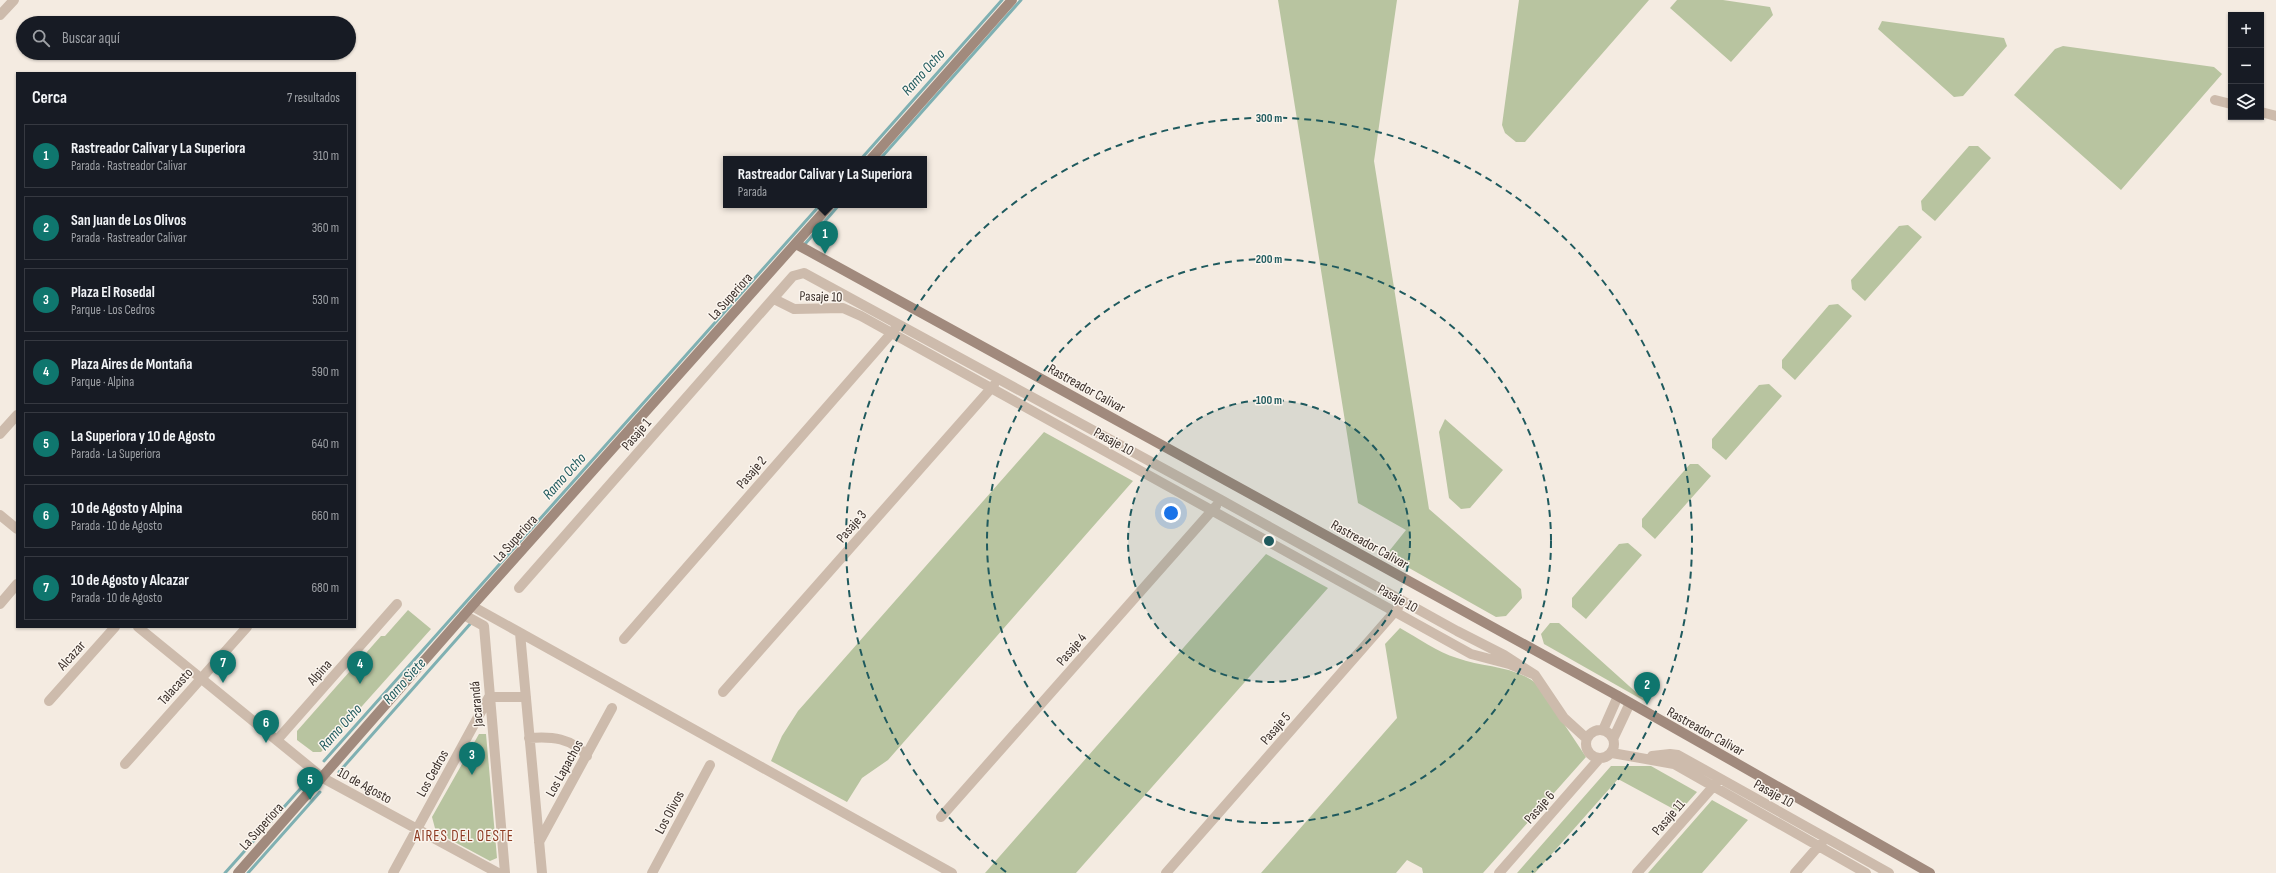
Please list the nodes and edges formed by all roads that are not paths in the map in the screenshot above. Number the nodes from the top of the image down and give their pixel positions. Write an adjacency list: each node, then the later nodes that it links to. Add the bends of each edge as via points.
1 (14, 0): 3 (street)
2 (1012, 0): 8 (street)
3 (0, 15)
4 (2215, 100): 5 (street)
5 (2228, 103)
6 (2264, 113): 7 (street)
7 (2276, 116)
8 (874, 156)
9 (827, 208): 10 (street, La Superiora)
10 (796, 244): 27 (street, La Superiora); 38 (street, Rastreador Calivar)
11 (774, 299): 12 (street, Pasaje 10, via 793,276 804,273); 13 (street, Pasaje 10, via 794,309 842,308); 23 (street, Pasaje 1)
12 (899, 324): 13 (street, Pasaje 2); 14 (street, Pasaje 10)
13 (891, 333): 15 (street, Pasaje 10); 34 (street, Pasaje 2)
14 (999, 379): 15 (street, Pasaje 3); 18 (street, Pasaje 10)
15 (991, 389): 19 (street, Pasaje 10); 37 (street, Pasaje 3)
16 (16, 416): 17 (street)
17 (0, 434)
18 (1221, 500): 19 (street, Pasaje 4); 24 (street, Pasaje 10)
19 (1212, 510): 28 (street, Pasaje 10); 56 (street, Pasaje 4)
20 (0, 515): 21 (street)
21 (16, 528)
22 (16, 585): 25 (street)
23 (519, 588)
24 (1403, 602): 28 (street, Pasaje 5); 35 (street, Pasaje 10, via 1504,655)
25 (0, 604)
26 (397, 604): 48 (street, Alpina)
27 (472, 606): 29 (street, La Superiora); 33 (street)
28 (1395, 612): 35 (street, Pasaje 10, via 1471,654 1509,664); 68 (street, Pasaje 5)
29 (464, 616): 39 (street, Jacarandá, via 484,626); 54 (street, La Superiora)
30 (113, 628): 41 (street, Alcazar)
31 (139, 628): 36 (street, 10 de Agosto)
32 (246, 628): 36 (street, Talacasto)
33 (520, 633): 40 (street); 67 (street)
34 (624, 639)
35 (1535, 676): 46 (street, Pasaje 10, via 1564,718)
36 (201, 678): 48 (street, 10 de Agosto); 52 (street, Talacasto)
37 (724, 692)
38 (1618, 696): 42 (street, Rastreador Calivar); 44 (street)
39 (489, 697): 40 (street); 57 (street, Los Cedros); 64 (street, Jacarandá)
40 (526, 697): 45 (street)
41 (49, 701)
42 (1630, 703): 47 (street); 74 (street, Rastreador Calivar)
43 (612, 708): 50 (street, Los Lapachos)
44 (1603, 730): 46 (street, via 1593,731); 47 (street)
45 (530, 738): 50 (street, via 558,738 578,746); 59 (street)
46 (1586, 738): 51 (street, via 1587,752)
47 (1613, 739): 49 (street)
48 (277, 740): 54 (street, 10 de Agosto)
49 (1612, 753): 51 (street); 55 (street, Pasaje 10, via 1674,764)
50 (586, 756): 59 (street, Los Lapachos)
51 (1599, 759): 69 (street, Pasaje 6)
52 (125, 764)
53 (710, 765): 66 (street, Los Olivos)
54 (323, 778): 57 (street, 10 de Agosto); 61 (street, La Superiora)
55 (1717, 782): 58 (street, Pasaje 10); 60 (street, Pasaje 10); 70 (street, Pasaje 11)
56 (941, 817)
57 (416, 830): 62 (street, Los Cedros); 63 (street, 10 de Agosto)
58 (1826, 838): 60 (street); 73 (street, Pasaje 10)
59 (539, 842): 65 (street)
60 (1819, 846): 71 (street); 72 (street, Pasaje 10)
61 (238, 873)
62 (393, 873)
63 (498, 873)
64 (505, 873)
65 (542, 873)
66 (652, 873)
67 (952, 873)
68 (1166, 873)
69 (1499, 873)
70 (1637, 873)
71 (1795, 873)
72 (1866, 873)
73 (1889, 873)
74 (1930, 873)

